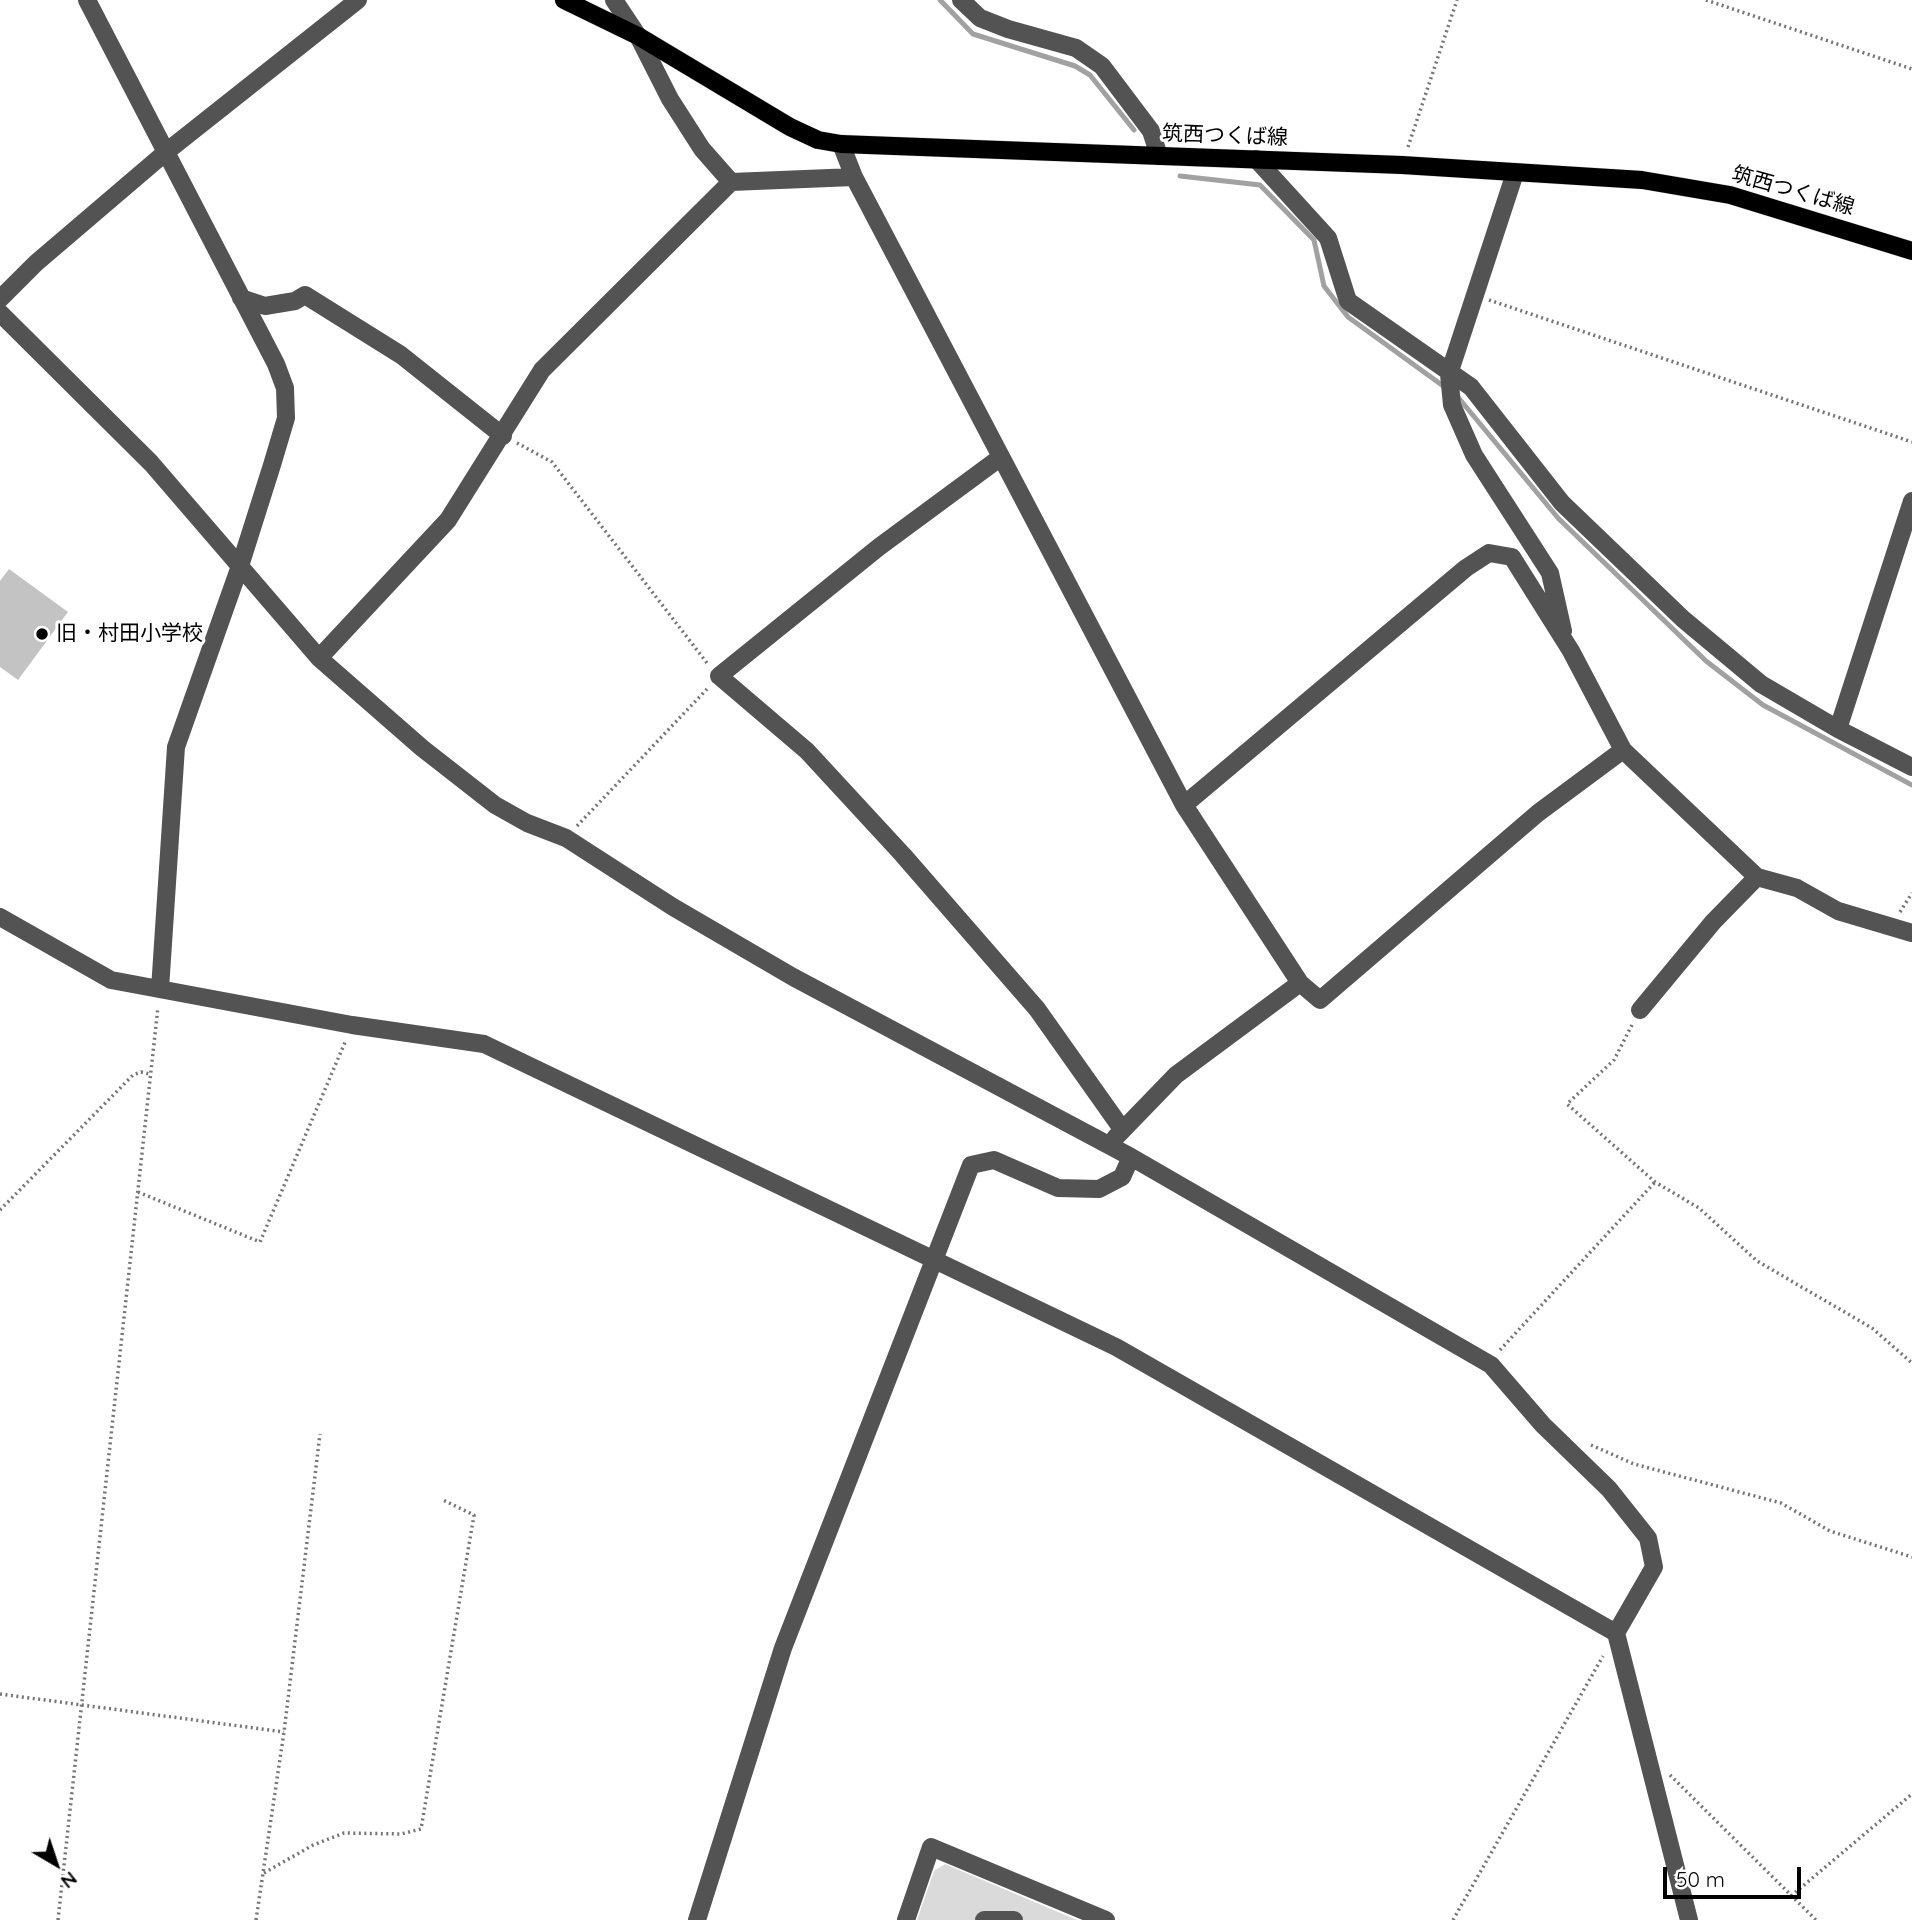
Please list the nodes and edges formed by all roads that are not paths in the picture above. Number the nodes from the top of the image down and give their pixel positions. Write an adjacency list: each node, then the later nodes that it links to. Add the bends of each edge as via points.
1 (87, 0): 8 (street)
2 (358, 0): 8 (street)
3 (564, 0): 6 (main road, 筑西つくば線)
4 (614, 0): 6 (street)
5 (961, 0): 9 (street, via 980,18 1076,48 1102,66 1151,131)
6 (638, 36): 7 (main road, 筑西つくば線, via 790,127); 13 (street, via 670,99 702,149)
7 (841, 144): 9 (main road, 筑西つくば線); 12 (street)
8 (166, 152): 15 (street); 16 (street)
9 (1158, 156): 10 (main road, 筑西つくば線)
10 (1256, 159): 11 (main road, 筑西つくば線); 18 (street, via 1328,238 1348,301)
11 (1515, 173): 14 (main road, 筑西つくば線, via 1642,180 1730,195); 18 (street)
12 (854, 177): 13 (street); 20 (street)
13 (731, 182): 19 (street, via 542,369)
14 (1912, 251)
15 (241, 298): 19 (street, via 265,306 305,295 401,355); 22 (street, via 285,388 286,418)
16 (0, 299)
17 (0, 313): 22 (street, via 151,463)
18 (1449, 374): 23 (street, via 1459,426 1550,573); 25 (street, via 1471,387 1562,503 1683,619 1761,684)
19 (503, 436): 24 (street, via 448,520)
20 (1001, 457): 28 (street); 35 (street, via 879,547 719,676 807,751 903,855 1037,1009)
21 (1912, 501): 25 (street)
22 (240, 566): 24 (street); 33 (street, via 176,747)
23 (1566, 644): 26 (street); 28 (street, via 1512,557 1489,553)
24 (318, 658): 36 (street, via 495,805 566,838 793,977)
25 (1838, 729): 27 (street)
26 (1623, 750): 29 (street); 32 (street, via 1538,813 1320,1000)
27 (1912, 767)
28 (1184, 805): 32 (street)
29 (1756, 877): 31 (street, via 1797,888 1838,911); 34 (street)
30 (0, 917): 33 (street, via 111,979)
31 (1912, 933)
32 (1300, 984): 35 (street, via 1176,1075)
33 (160, 989): 38 (street, via 352,1026 484,1044)
34 (1640, 1010)
35 (1122, 1129): 36 (street)
36 (1109, 1145): 37 (street)
37 (1131, 1157): 38 (street, via 1122,1177 1099,1189 1058,1188 994,1160 971,1165); 39 (street, via 1491,1365 1609,1489 1648,1538 1654,1567)
38 (933, 1259): 39 (street, via 1116,1347); 40 (street, via 783,1648)
39 (1616, 1633): 45 (street)
40 (697, 1920)
41 (906, 1920): 44 (street, via 931,1847)
42 (984, 1920): 43 (street)
43 (1014, 1920)
44 (1106, 1920)
45 (1689, 1920)

